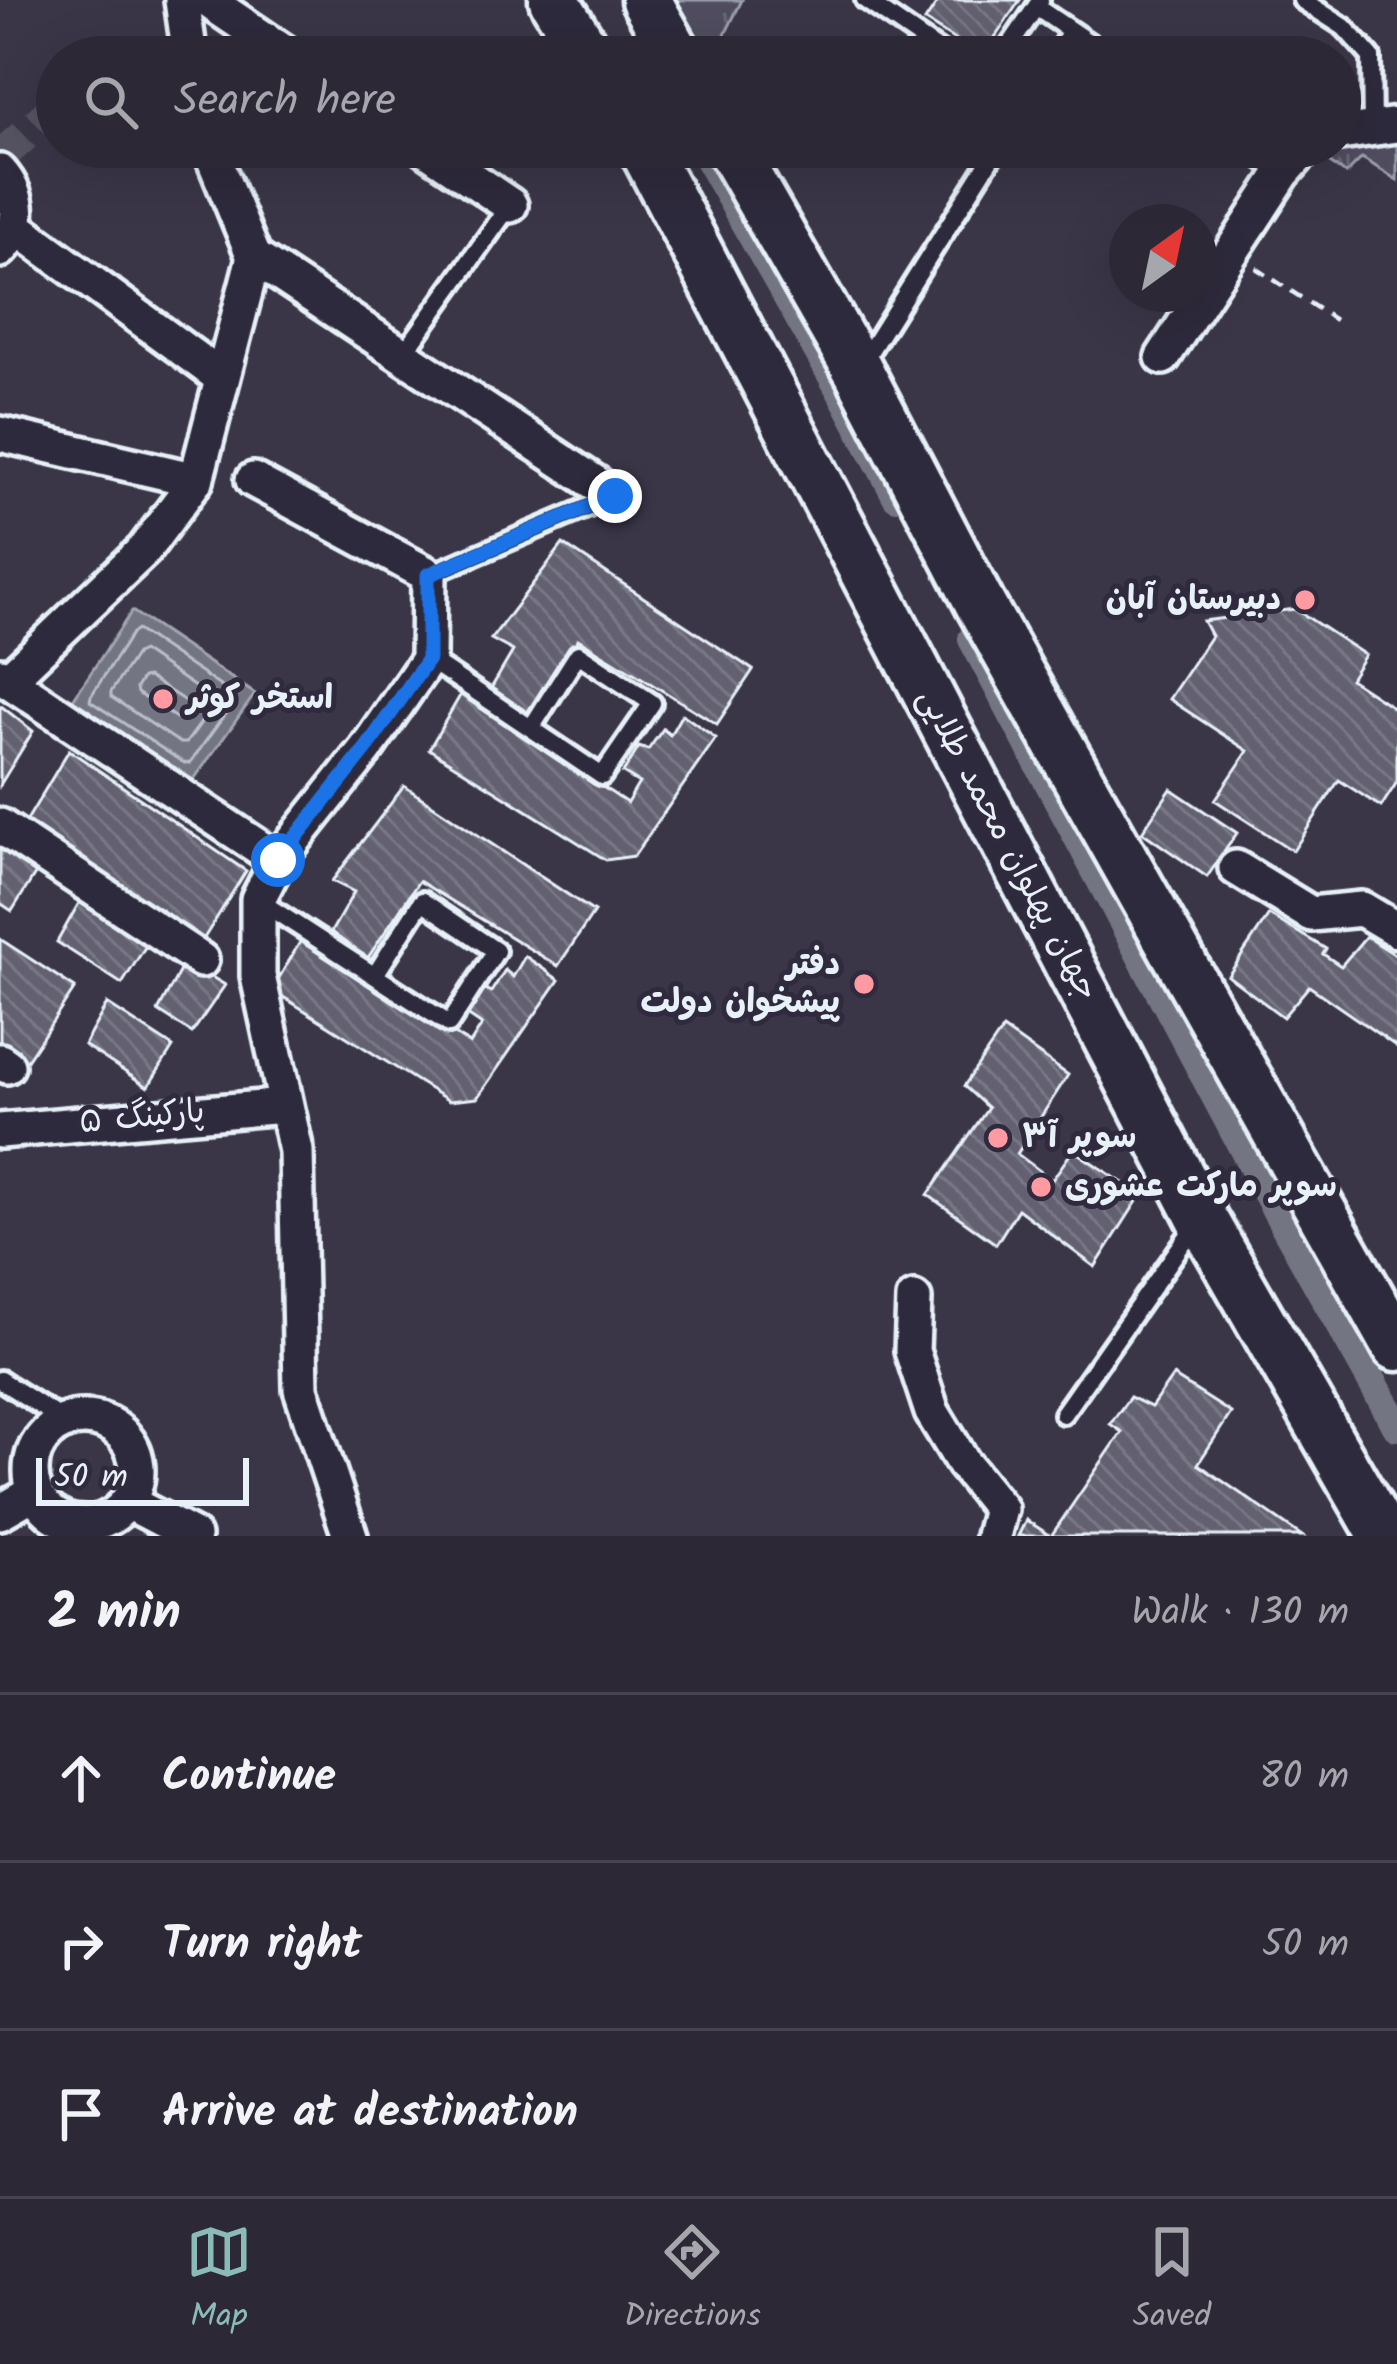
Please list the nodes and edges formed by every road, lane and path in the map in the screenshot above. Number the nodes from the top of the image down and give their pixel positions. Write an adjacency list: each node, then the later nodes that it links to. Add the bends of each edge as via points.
1 (182, 0): 9 (street)
2 (207, 0): 10 (street)
3 (554, 0): 11 (street)
4 (646, 0): 12 (street)
5 (865, 0): 13 (lane)
6 (1302, 0): 17 (lane)
7 (1038, 4): 8 (lane); 14 (lane)
8 (1071, 31): 15 (lane); 16 (lane)
9 (187, 36)
10 (260, 36)
11 (576, 36)
12 (666, 36)
13 (917, 36)
14 (1016, 36)
15 (1068, 36)
16 (1078, 36)
17 (1352, 36)
18 (1361, 47): 19 (lane, via 1371,58)
19 (1370, 129)
20 (218, 168): 32 (street)
21 (455, 168): 29 (street)
22 (654, 168): 55 (street, جهان پهلوان محمد طلایی)
23 (742, 168): 36 (street)
24 (985, 168): 36 (lane)
25 (1276, 168): 28 (lane)
26 (1287, 168): 28 (street)
27 (0, 172): 30 (street, via 18,209)
28 (1283, 173): 31 (street)
29 (510, 206): 34 (lane)
30 (8, 238): 37 (street)
31 (1232, 252): 33 (path); 35 (street)
32 (254, 256): 34 (street); 37 (street)
33 (1335, 320)
34 (402, 356): 41 (street)
35 (1163, 357)
36 (858, 370): 57 (street, via 980,604)
37 (222, 378): 39 (street)
38 (0, 434): 39 (street)
39 (196, 479): 44 (street, via 144,550)
40 (253, 480): 42 (street)
41 (615, 496): 42 (lane)
42 (428, 575): 43 (street)
43 (428, 659): 45 (lane); 47 (street)
44 (4, 677): 47 (street)
45 (531, 728): 45 (lane, via 602,776 652,703 578,654)
46 (0, 826): 51 (street)
47 (278, 860): 49 (street)
48 (1236, 868): 50 (street, via 1311,914 1362,909)
49 (258, 899): 52 (lane); 53 (street, via 258,976)
50 (1397, 930)
51 (201, 960)
52 (375, 975): 52 (lane, via 449,1024 496,951 422,901)
53 (284, 1106): 54 (street, پارکینگ ۵); 66 (street, via 296,1150 301,1389)
54 (0, 1131)
55 (1201, 1217): 59 (lane); 64 (street, جهان پهلوان محمد طلایی)
56 (914, 1299): 67 (street, via 912,1351 932,1412 1000,1509)
57 (1397, 1346)
58 (0, 1380): 60 (lane)
59 (1063, 1414)
60 (64, 1421): 61 (street, via 38,1443); 62 (street, via 98,1419 127,1437 138,1470)
61 (35, 1492): 62 (street, via 45,1508 79,1524 97,1523); 63 (street)
62 (128, 1502): 65 (street)
63 (0, 1512)
64 (1374, 1530)
65 (193, 1536)
66 (350, 1536)
67 (993, 1536)

